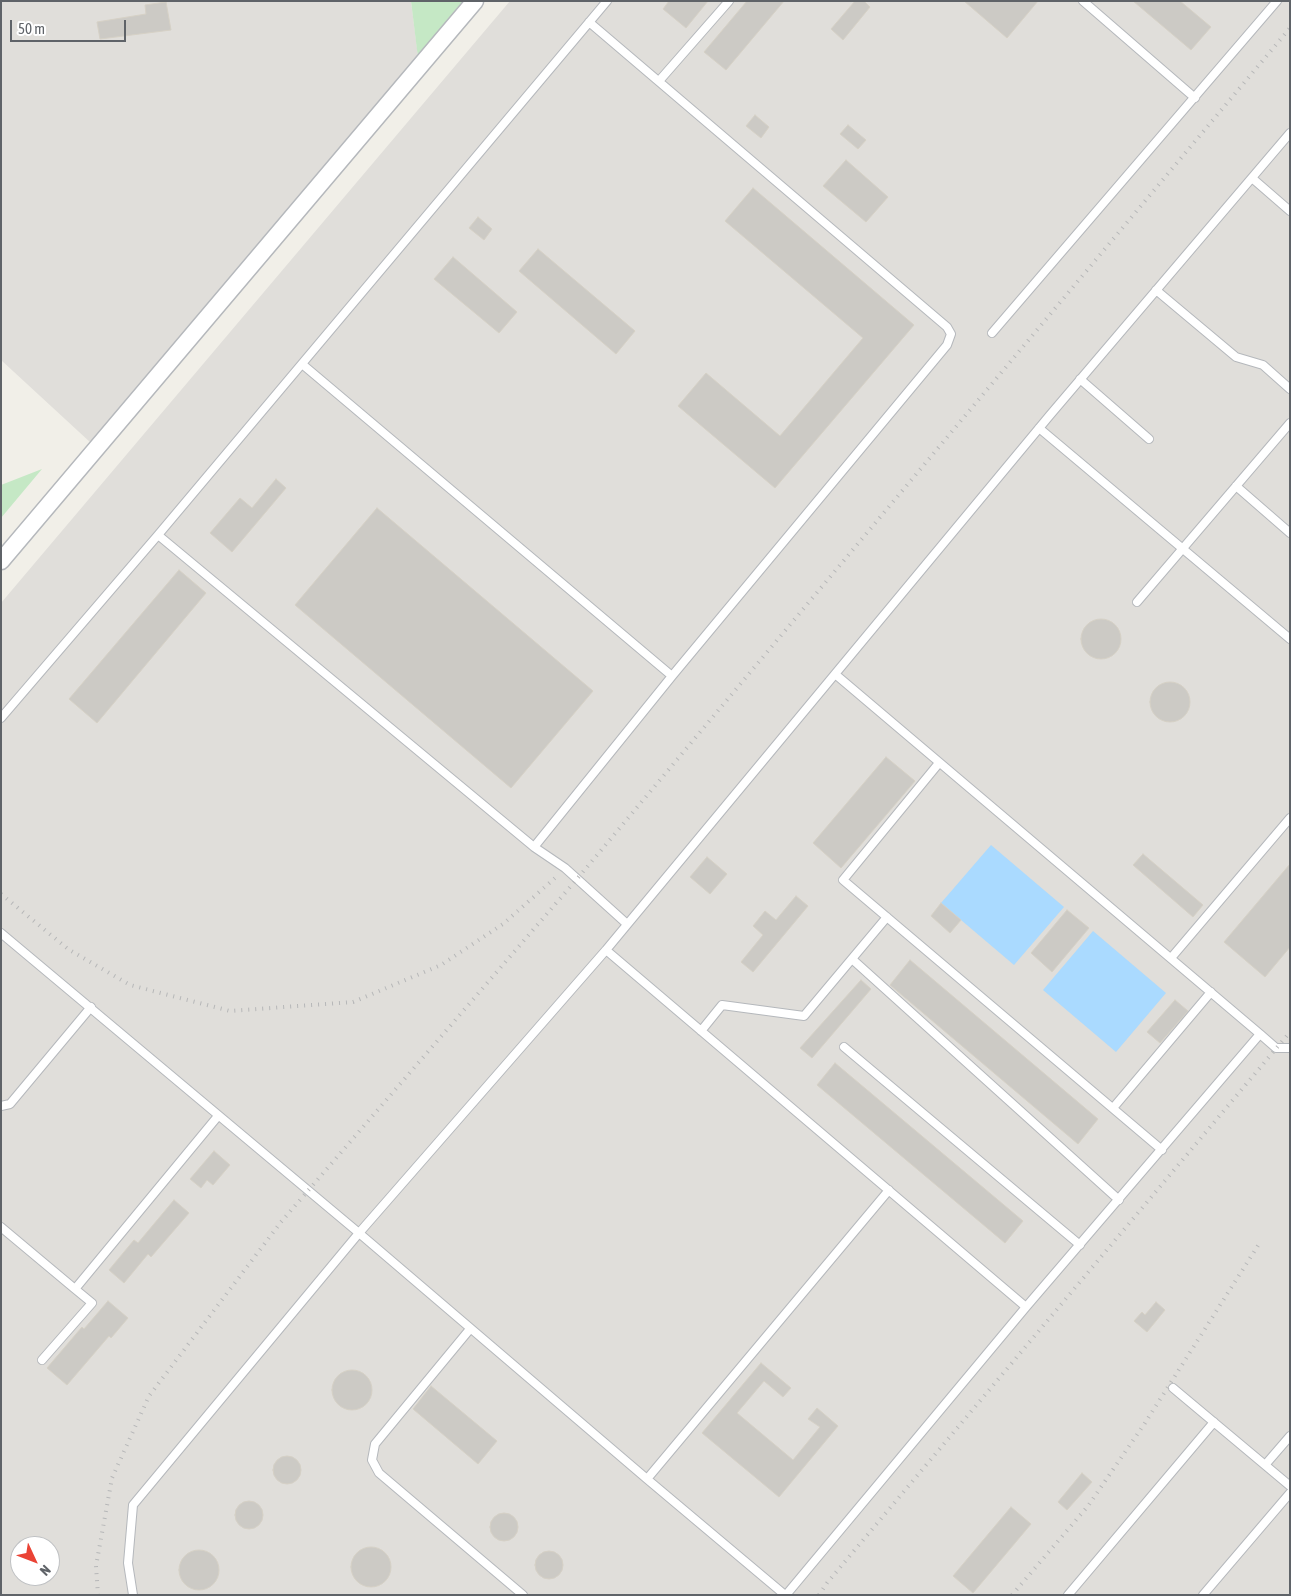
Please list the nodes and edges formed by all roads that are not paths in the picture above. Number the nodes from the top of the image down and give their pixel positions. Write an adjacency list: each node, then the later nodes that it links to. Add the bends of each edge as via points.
1 (475, 1): 24 (street)
2 (606, 1): 6 (lane)
3 (729, 1): 7 (lane)
4 (1083, 1): 8 (lane)
5 (1277, 1): 8 (lane)
6 (589, 22): 7 (lane); 14 (lane)
7 (659, 81): 28 (lane, via 947,327 951,334 947,345)
8 (1195, 98): 13 (lane)
9 (1290, 133): 10 (lane)
10 (1252, 178): 11 (lane); 12 (lane)
11 (1290, 211)
12 (1156, 290): 15 (lane); 16 (lane, via 1236,357 1262,365)
13 (992, 332)
14 (302, 364): 22 (lane); 28 (lane)
15 (1080, 379): 18 (lane); 19 (lane)
16 (1290, 388)
17 (1290, 424): 20 (lane)
18 (1039, 428): 23 (lane); 27 (lane)
19 (1148, 439)
20 (1236, 486): 21 (lane); 23 (lane)
21 (1290, 532)
22 (158, 535): 29 (lane); 32 (lane)
23 (1182, 549): 25 (lane); 26 (lane)
24 (1, 561)
25 (1137, 602)
26 (1290, 639)
27 (834, 674): 30 (lane); 34 (lane)
28 (672, 676): 32 (lane)
29 (1, 718)
30 (939, 763): 33 (lane, via 843,880); 37 (lane)
31 (1290, 818): 37 (lane)
32 (534, 847): 34 (lane, via 564,868)
33 (887, 917): 38 (lane); 46 (lane)
34 (627, 924): 36 (lane)
35 (1, 933): 40 (lane)
36 (606, 950): 41 (lane); 52 (lane)
37 (1171, 958): 39 (lane)
38 (852, 959): 41 (lane, via 804,1016 722,1005); 50 (lane)
39 (1212, 992): 42 (lane); 46 (lane)
40 (91, 1007): 45 (lane, via 10,1104); 47 (lane)
41 (701, 1031): 49 (lane)
42 (1260, 1034): 44 (lane, via 1276,1048); 48 (lane)
43 (844, 1047): 53 (lane)
44 (1290, 1048)
45 (1, 1106)
46 (1113, 1108): 48 (lane)
47 (218, 1116): 52 (lane); 54 (lane)
48 (1162, 1150): 50 (lane)
49 (889, 1190): 55 (lane); 62 (lane)
50 (1119, 1200): 53 (lane)
51 (1, 1228): 54 (lane)
52 (359, 1233): 56 (lane); 65 (lane, via 133,1505 128,1563)
53 (1080, 1245): 55 (lane)
54 (75, 1289): 57 (lane, via 92,1303)
55 (1026, 1308): 67 (lane)
56 (470, 1329): 62 (lane); 66 (lane, via 375,1444 372,1460 380,1473)
57 (42, 1360)
58 (1173, 1388): 59 (lane)
59 (1214, 1422): 61 (lane); 68 (lane)
60 (1290, 1436): 61 (lane)
61 (1265, 1465): 63 (lane)
62 (647, 1479): 67 (lane)
63 (1290, 1486)
64 (1290, 1493): 69 (lane)
65 (133, 1595)
66 (523, 1595)
67 (786, 1595)
68 (1068, 1595)
69 (1203, 1595)

